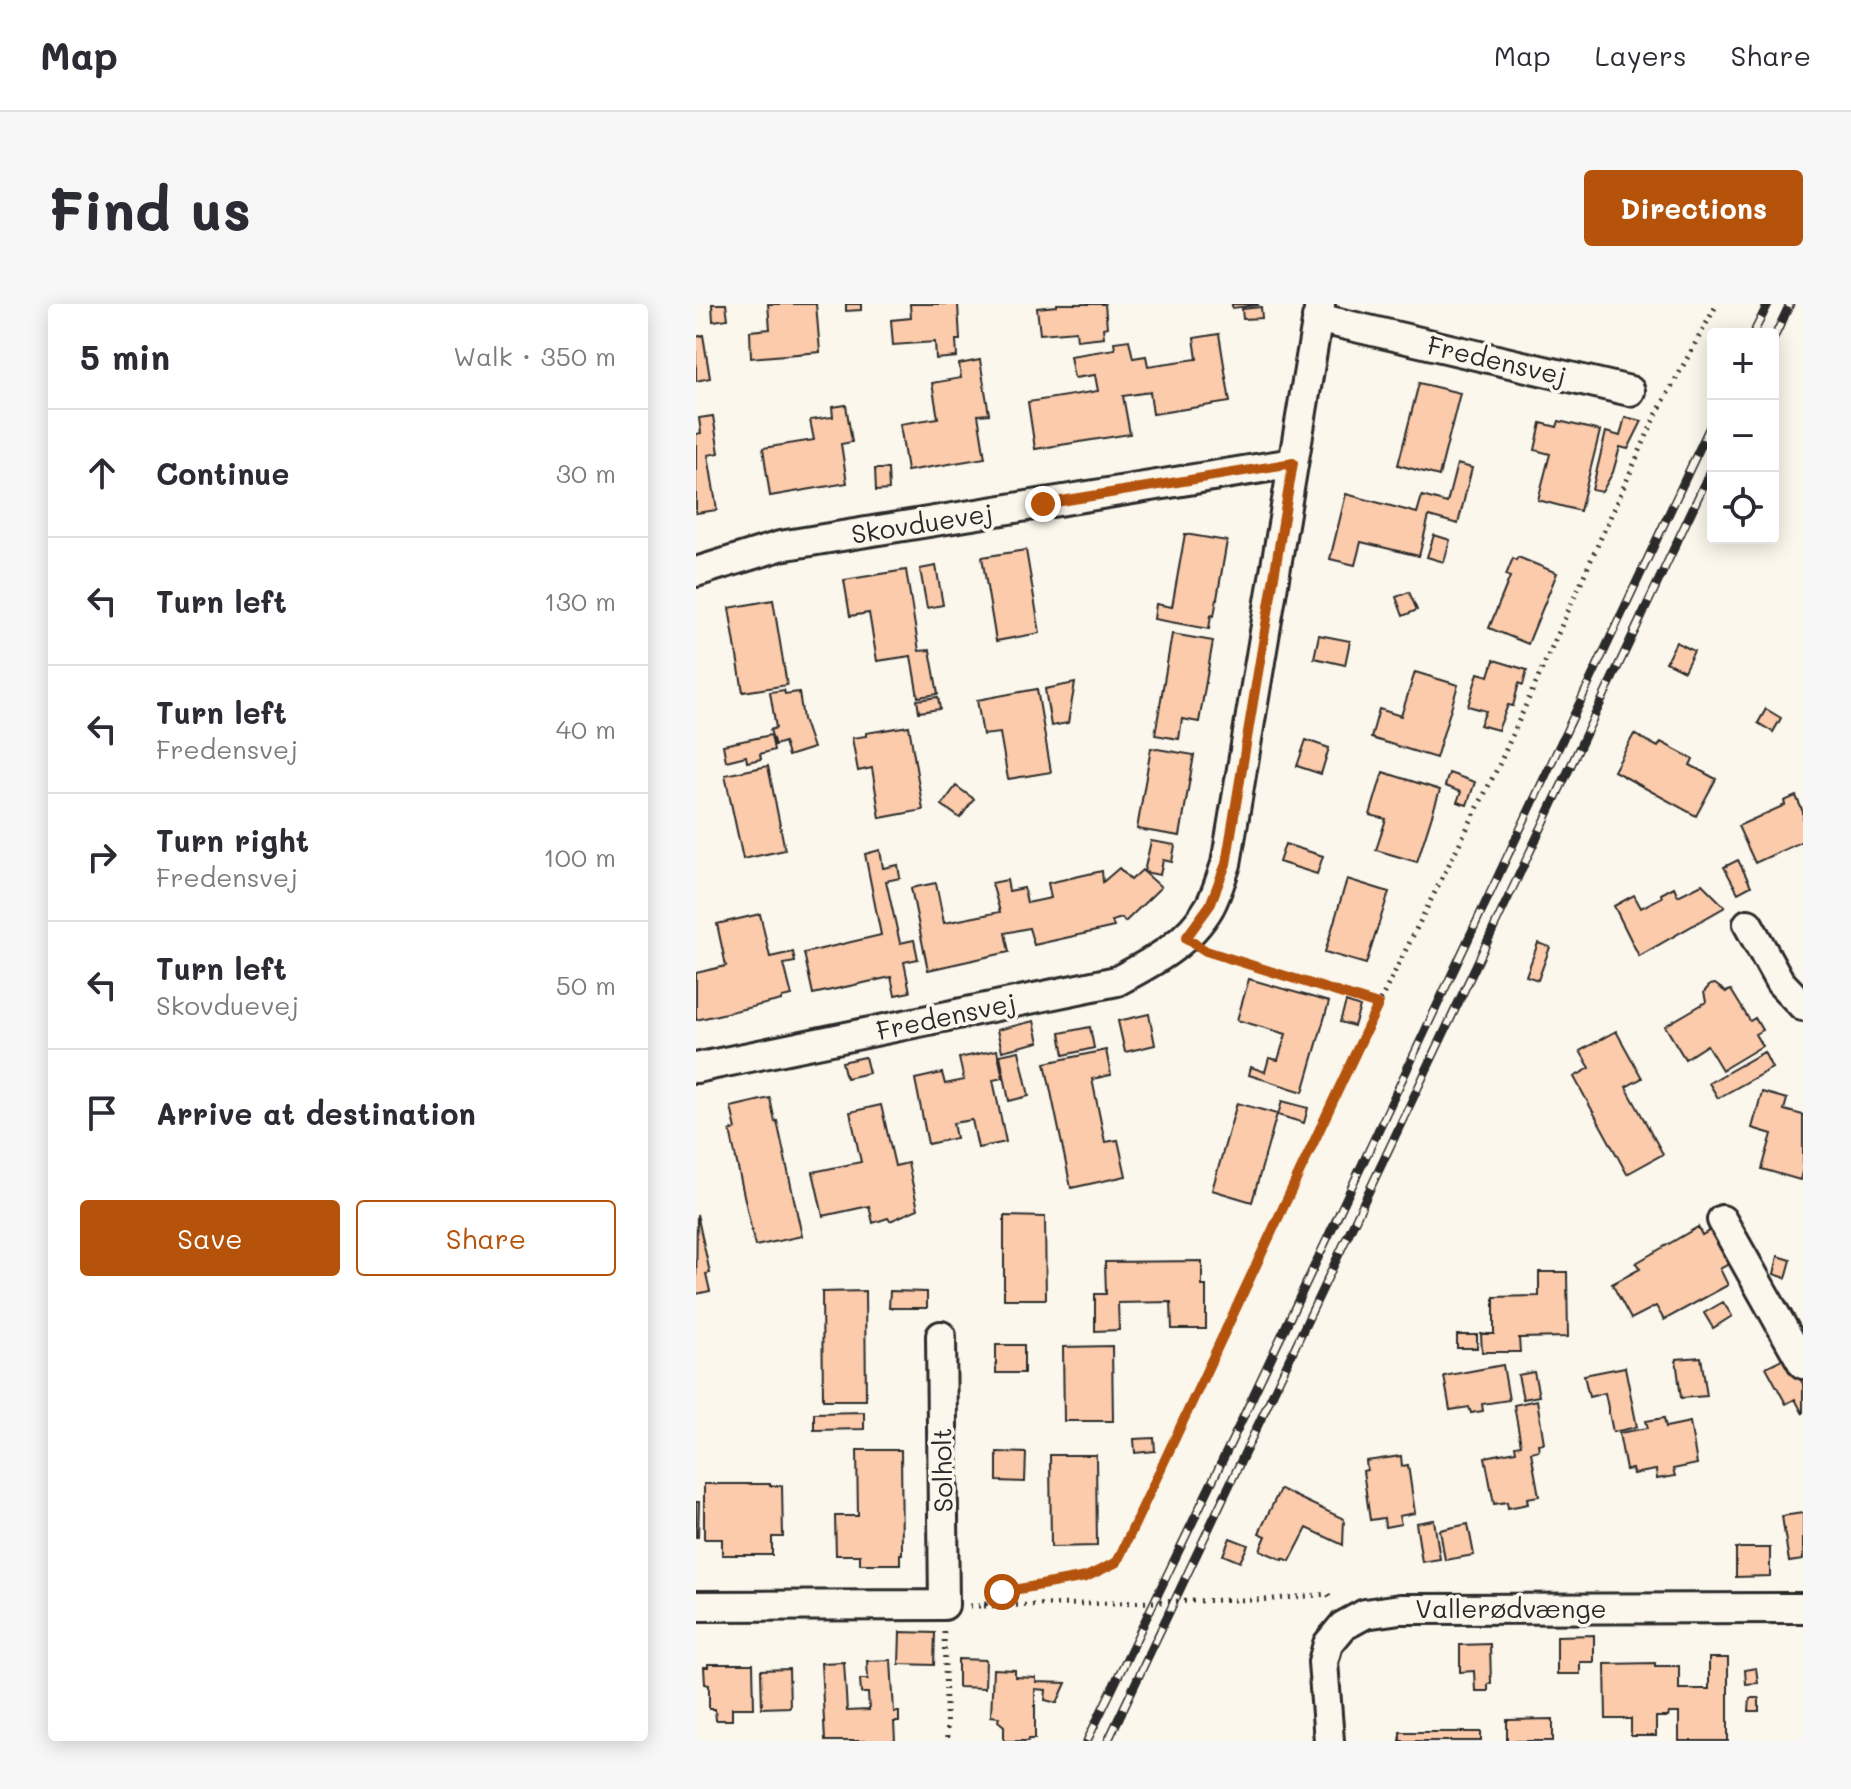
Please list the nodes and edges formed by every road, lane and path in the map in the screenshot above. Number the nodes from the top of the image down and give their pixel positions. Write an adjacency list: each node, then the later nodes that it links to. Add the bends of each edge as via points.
1 (1717, 304): 8 (path, via 1656,415 1499,765)
2 (1319, 311): 3 (street, Fredensvej); 4 (street, Fredensvej)
3 (1630, 391)
4 (1293, 463): 5 (street, Skovduevej, via 780,546); 7 (street, Fredensvej, via 1226,864 1210,905)
5 (696, 572)
6 (1748, 924): 9 (street, via 1780,982)
7 (1186, 938): 8 (path, via 1206,951); 10 (street, Fredensvej, via 1117,981)
8 (1378, 1005): 16 (path, via 1117,1562 1086,1577 1002,1592)
9 (1803, 1006)
10 (696, 1068)
11 (1722, 1220): 13 (street)
12 (941, 1336): 14 (street, Solholt)
13 (1803, 1364)
14 (944, 1605): 15 (street); 16 (path); 19 (path)
15 (696, 1606)
16 (983, 1606): 18 (path, bridge, via 1328,1594)
17 (1803, 1608): 18 (street, Vallerødvænge, via 1400,1609 1365,1614)
18 (1343, 1626): 20 (street, via 1328,1644 1323,1662)
19 (947, 1741)
20 (1329, 1741)

